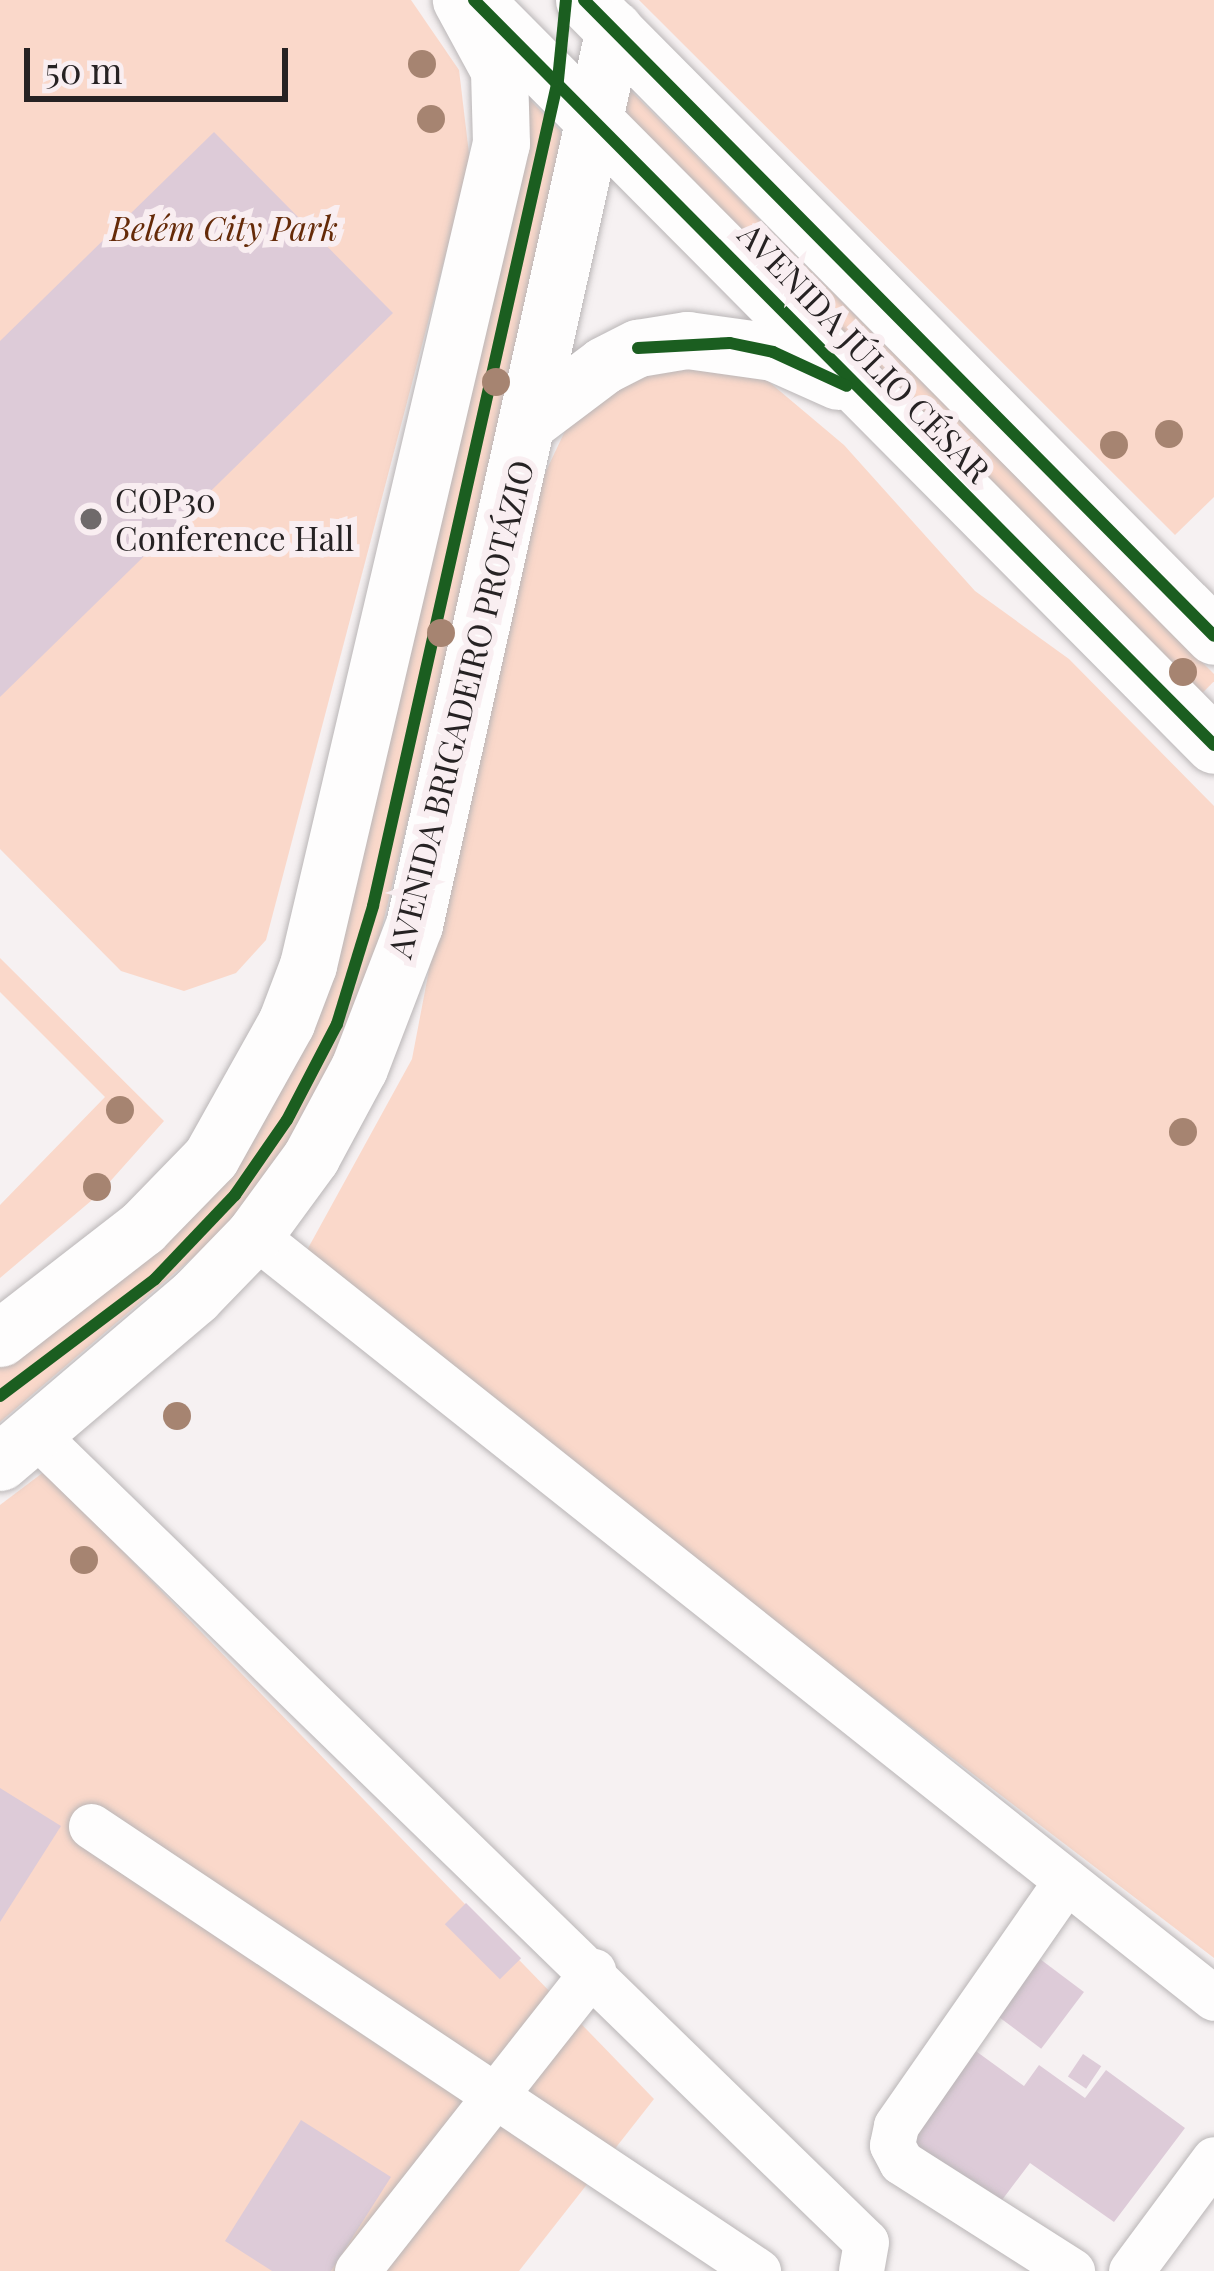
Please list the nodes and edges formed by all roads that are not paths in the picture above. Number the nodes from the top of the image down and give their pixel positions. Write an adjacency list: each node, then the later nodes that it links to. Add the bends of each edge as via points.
1 (460, 0): 10 (main road, via 499,70 501,143 308,965 286,1022 211,1157 142,1228)
2 (474, 0): 4 (main road, AVENIDA JÚLIO CÉSAR)
3 (599, 15): 4 (main road, AVENIDA BRIGADEIRO PROTÁZIO); 7 (main road, AVENIDA JÚLIO CÉSAR)
4 (597, 118): 5 (main road, AVENIDA JÚLIO CÉSAR); 6 (main road, AVENIDA BRIGADEIRO PROTÁZIO)
5 (873, 401): 6 (main road, via 773,352 687,340 638,348 604,365); 8 (main road, AVENIDA JÚLIO CÉSAR)
6 (531, 420): 9 (main road, AVENIDA BRIGADEIRO PROTÁZIO, via 414,925 359,1068 311,1157)
7 (1214, 636)
8 (1214, 746)
9 (254, 1235): 11 (main road, AVENIDA BRIGADEIRO PROTÁZIO, via 194,1298); 13 (street)
10 (0, 1338)
11 (17, 1447): 14 (street)
12 (91, 1826): 16 (street)
13 (1066, 1881): 15 (street); 21 (street, via 896,2126 892,2145 901,2162)
14 (593, 1971): 16 (street); 20 (street, via 866,2242)
15 (1214, 1998)
16 (495, 2095): 18 (street); 19 (street)
17 (1208, 2180): 22 (street)
18 (357, 2271)
19 (758, 2271)
20 (861, 2271)
21 (1072, 2271)
22 (1131, 2271)

